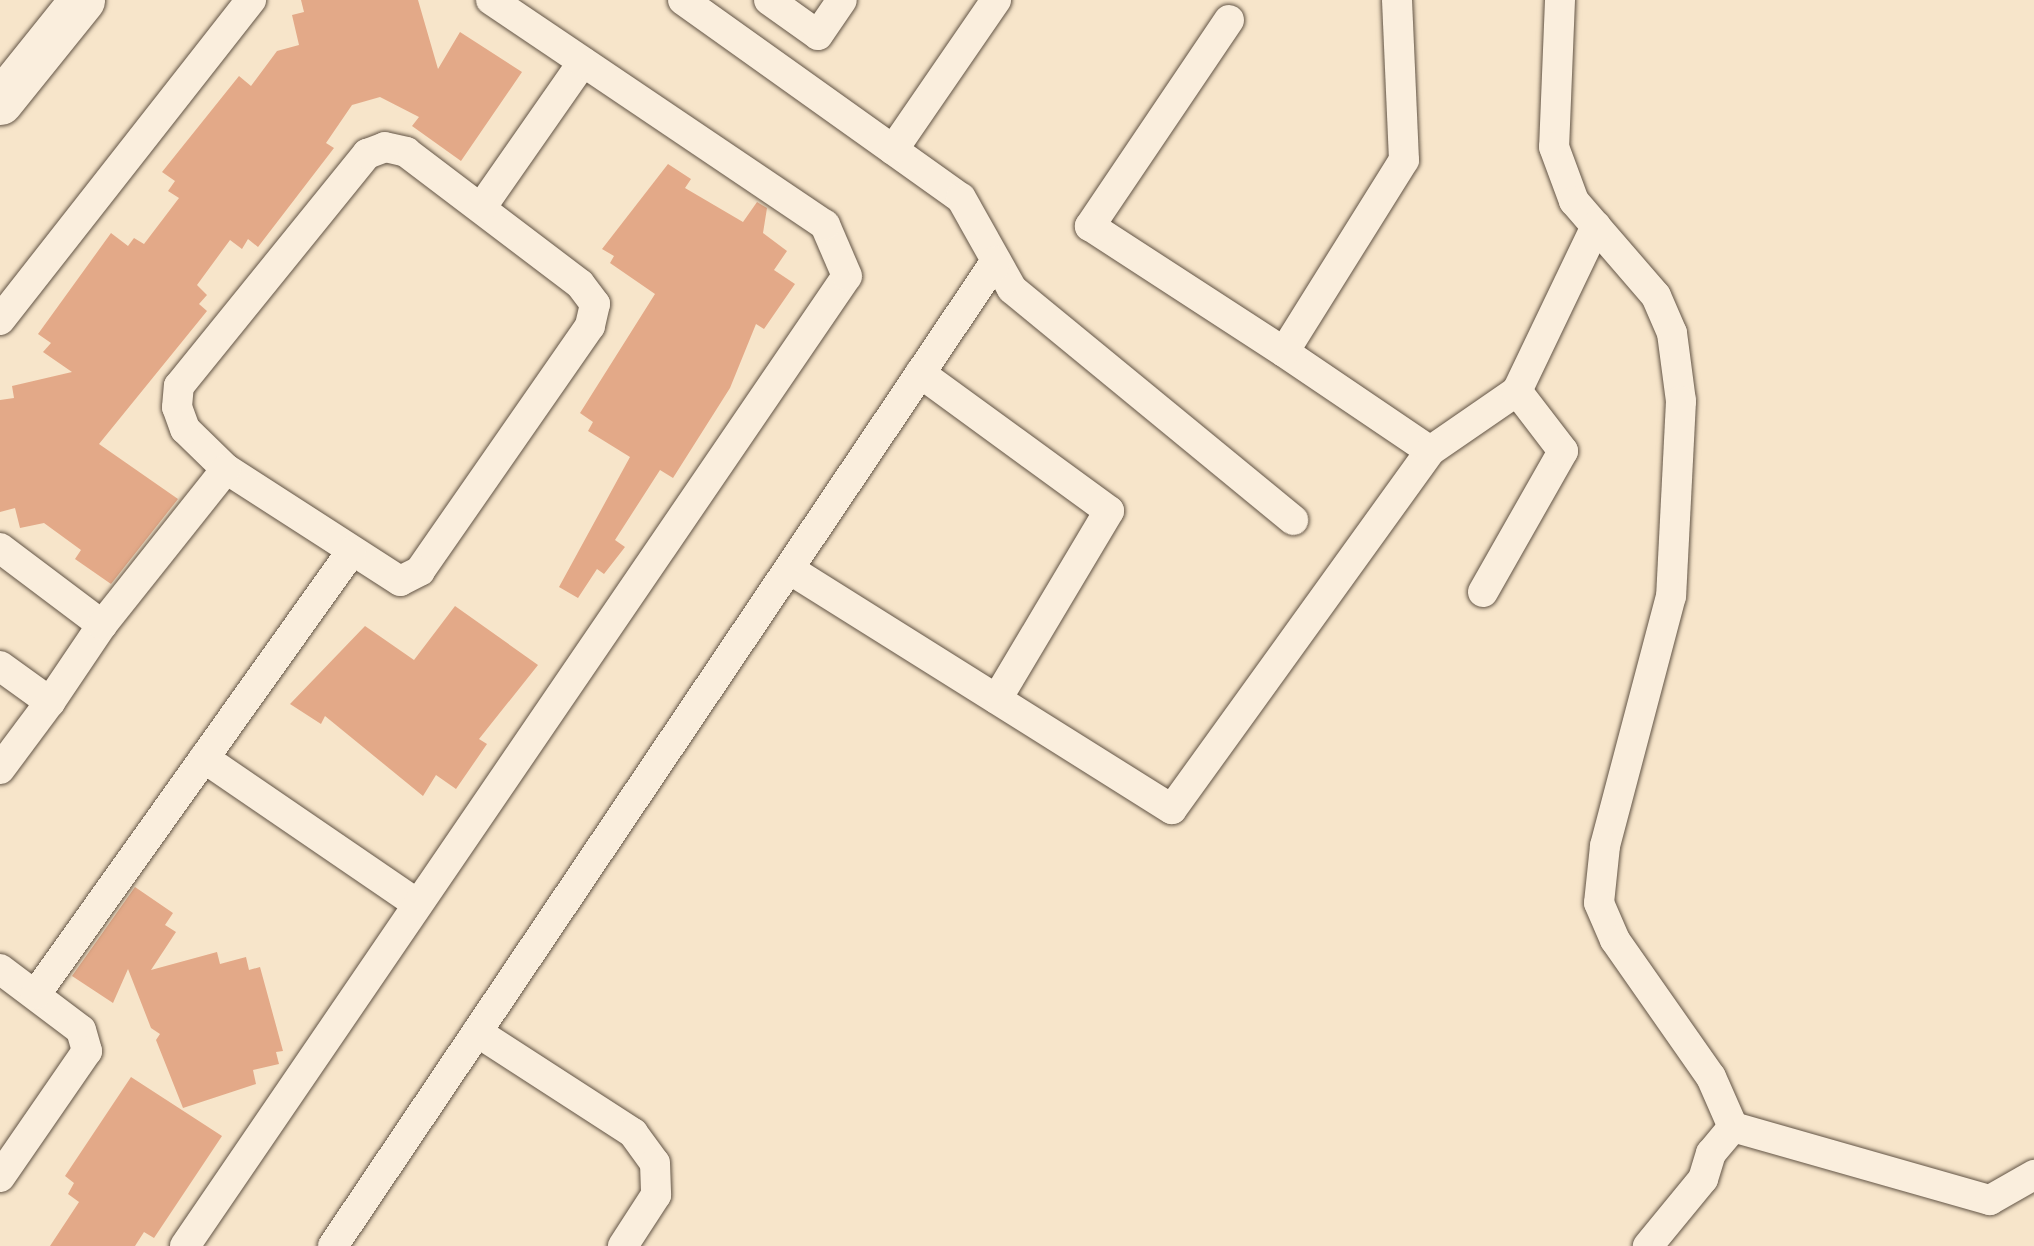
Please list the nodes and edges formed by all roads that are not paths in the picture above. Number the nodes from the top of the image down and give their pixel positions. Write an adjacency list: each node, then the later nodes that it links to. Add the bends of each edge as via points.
1 (82, 0): 12 (street)
2 (251, 0): 17 (street)
3 (491, 0): 11 (street)
4 (683, 0): 13 (street)
5 (769, 0): 6 (street, via 818,35)
6 (842, 0)
7 (996, 0): 13 (street)
8 (1398, 0): 18 (street, via 1404,160)
9 (1560, 0): 15 (street, via 1554,147 1574,201)
10 (1229, 20): 18 (street, via 1090,226)
11 (584, 62): 14 (street); 34 (street, via 825,226 846,276)
12 (0, 102)
13 (893, 150): 16 (street, via 960,198)
14 (481, 208): 22 (street, via 406,152 385,147 367,154 179,386 185,429); 25 (street, via 580,284 595,304 590,326 420,571 400,580)
15 (1596, 226): 20 (street); 38 (street, via 1656,296 1672,333 1682,402 1671,596 1605,846 1600,903 1616,940 1711,1077)
16 (996, 261): 19 (street); 23 (street, via 1012,289)
17 (0, 320)
18 (1284, 352): 21 (street)
19 (920, 374): 26 (street); 30 (street, via 1109,511)
20 (1517, 391): 21 (street); 27 (street, via 1563,451)
21 (1430, 451): 30 (street, via 1172,809)
22 (226, 468): 25 (street); 28 (street)
23 (1293, 520)
24 (0, 548): 28 (street)
25 (351, 552): 32 (street)
26 (789, 569): 30 (street); 37 (street)
27 (1484, 592)
28 (102, 625): 31 (street)
29 (0, 666): 31 (street)
30 (996, 699)
31 (50, 702): 33 (street)
32 (204, 758): 34 (street); 36 (street)
33 (1, 765)
34 (418, 904): 41 (street)
35 (0, 970): 36 (street)
36 (36, 994): 40 (street, via 81,1030 87,1051)
37 (477, 1032): 42 (street); 43 (street, via 633,1133 655,1163 656,1195)
38 (1733, 1127): 39 (street, via 1990,1200); 44 (street, via 1711,1153 1703,1179)
39 (2034, 1174)
40 (0, 1178)
41 (185, 1246)
42 (334, 1246)
43 (624, 1246)
44 (1648, 1246)

